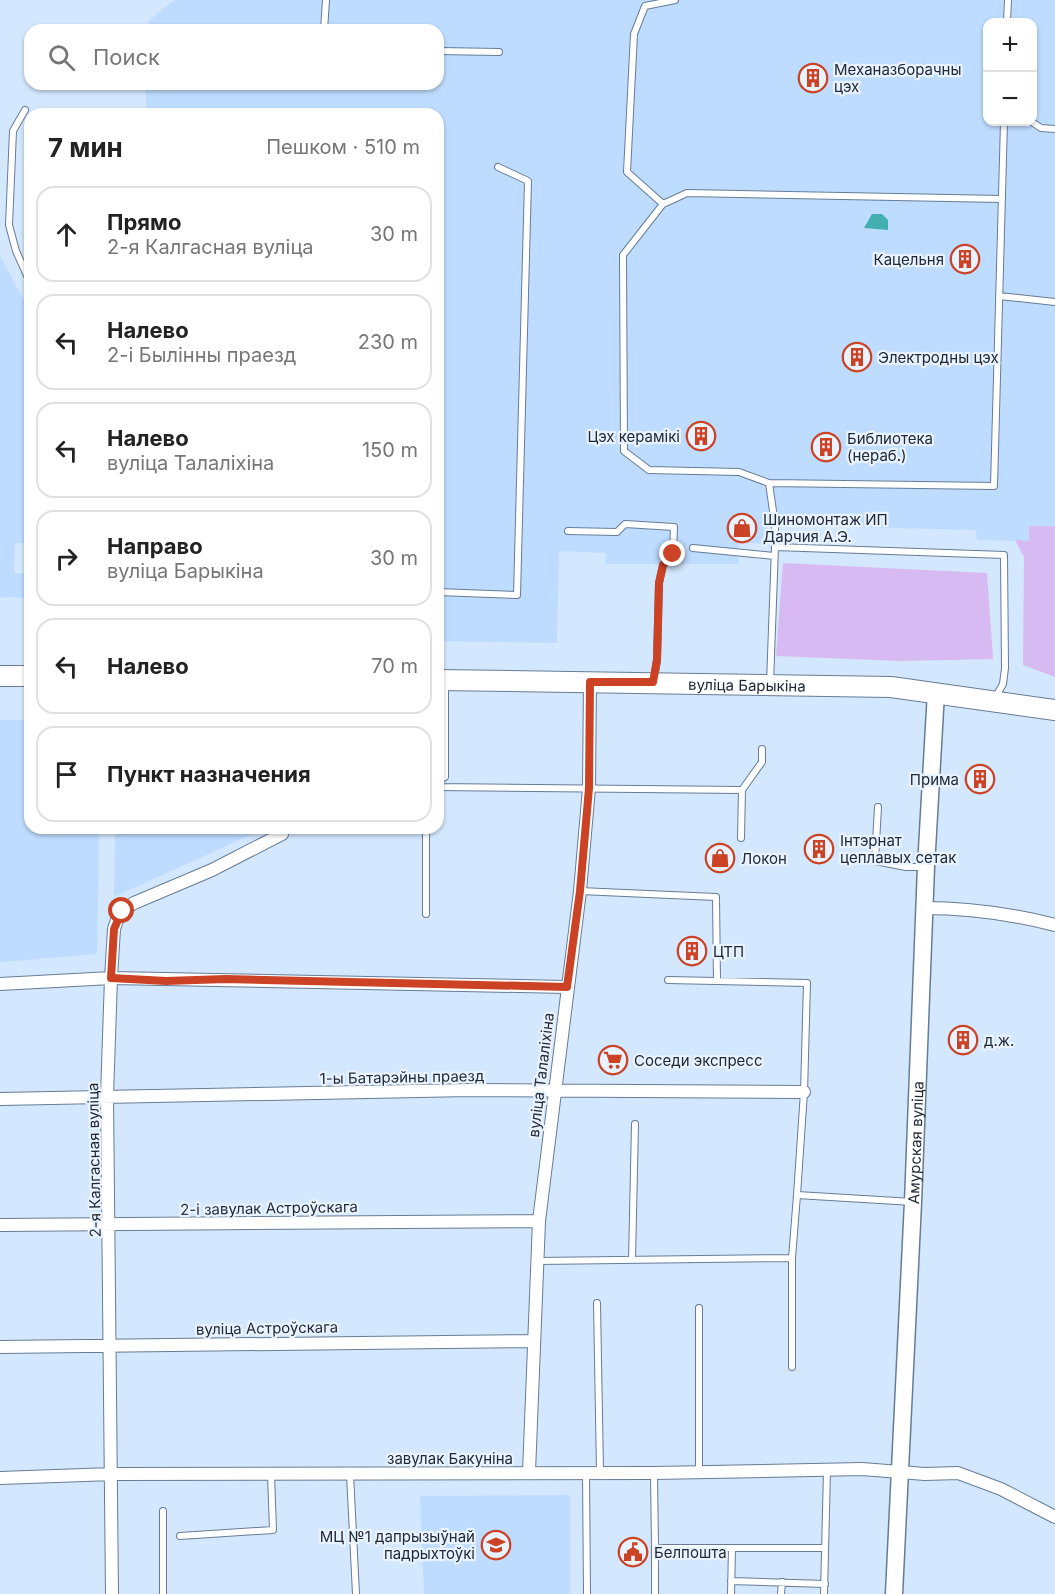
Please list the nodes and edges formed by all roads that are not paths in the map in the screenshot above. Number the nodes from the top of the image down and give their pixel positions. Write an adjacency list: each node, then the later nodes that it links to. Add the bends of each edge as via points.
1 (326, 0): 5 (lane)
2 (675, 0): 14 (lane, via 645,6 634,34 627,172)
3 (1008, 0): 4 (lane)
4 (1007, 18)
5 (324, 24)
6 (444, 51): 7 (lane)
7 (499, 52)
8 (24, 112): 15 (lane, via 13,131 9,225)
9 (1037, 125): 11 (lane)
10 (1004, 126): 13 (lane)
11 (1055, 129)
12 (498, 167): 23 (lane, via 528,181 517,595)
13 (1002, 199): 14 (lane, via 687,193); 16 (lane)
14 (663, 204): 18 (lane, via 623,255 624,451 649,470 739,472)
15 (24, 269)
16 (999, 296): 17 (lane); 18 (lane, via 994,486)
17 (1055, 302)
18 (769, 483): 20 (lane)
19 (568, 531): 28 (lane, via 617,532 626,524 674,526 673,554 663,565 659,583)
20 (774, 547): 22 (lane); 31 (lane, via 1004,555 1005,668 1003,684)
21 (693, 548): 22 (lane)
22 (774, 555): 29 (lane)
23 (444, 592)
24 (0, 676): 25 (main road)
25 (24, 676)
26 (444, 680): 27 (main road, вуліца Барыкіна)
27 (590, 682): 28 (main road, вуліца Барыкіна); 37 (street, вуліца Талаліхіна)
28 (653, 682): 29 (main road, вуліца Барыкіна)
29 (770, 684): 30 (main road, вуліца Барыкіна)
30 (936, 692): 31 (main road, вуліца Барыкіна); 43 (street, Амурская вуліца)
31 (994, 700): 32 (main road, вуліца Барыкіна)
32 (1055, 710)
33 (762, 749): 38 (lane, via 762,762)
34 (444, 753): 35 (lane)
35 (444, 778)
36 (444, 787): 37 (lane)
37 (589, 788): 38 (lane); 44 (street, вуліца Талаліхіна)
38 (742, 790): 42 (lane)
39 (878, 807): 43 (lane, via 875,861)
40 (278, 834): 48 (street, 2-я Калгасная вуліца, via 212,870 122,911 114,929)
41 (426, 834): 46 (lane)
42 (741, 838)
43 (926, 867): 45 (street, Амурская вуліца)
44 (580, 891): 50 (lane, via 716,897); 52 (street, вуліца Талаліхіна)
45 (924, 908): 47 (street, via 1020,916); 59 (street, Амурская вуліца)
46 (426, 914)
47 (1055, 925)
48 (111, 978): 51 (street); 52 (street); 55 (street, 2-я Калгасная вуліца)
49 (668, 980): 50 (lane)
50 (717, 981): 54 (lane, via 807,983)
51 (0, 984)
52 (567, 987): 53 (street, вуліца Талаліхіна)
53 (554, 1092): 54 (street, 1-ы Батарэйны праезд); 55 (street, 1-ы Батарэйны праезд); 60 (street, вуліца Талаліхіна)
54 (804, 1092): 58 (lane)
55 (107, 1096): 56 (street, 1-ы Батарэйны праезд); 62 (street, 2-я Калгасная вуліца)
56 (0, 1099)
57 (635, 1124): 64 (lane)
58 (797, 1195): 59 (lane); 63 (lane)
59 (913, 1202): 77 (street, Амурская вуліца)
60 (539, 1221): 62 (street, 2-і завулак Астроўскага); 65 (street, вуліца Талаліхіна)
61 (0, 1225): 62 (street, 2-і завулак Астроўскага)
62 (109, 1225): 69 (street, 2-я Калгасная вуліца)
63 (792, 1258): 64 (lane); 71 (lane)
64 (632, 1260): 65 (lane)
65 (537, 1261): 68 (street, вуліца Талаліхіна)
66 (597, 1303): 75 (lane)
67 (699, 1308): 76 (lane)
68 (534, 1341): 69 (street, вуліца Астроўскага); 73 (street, вуліца Талаліхіна)
69 (111, 1345): 70 (street, вуліца Астроўскага); 81 (street, 2-я Калгасная вуліца)
70 (0, 1347)
71 (792, 1367)
72 (827, 1470): 76 (street, завулак Бакуніна); 77 (street, завулак Бакуніна); 88 (lane)
73 (529, 1472): 74 (street, завулак Бакуніна); 79 (street, завулак Бакуніна)
74 (586, 1472): 75 (street, завулак Бакуніна); 95 (lane)
75 (600, 1472): 80 (street, завулак Бакуніна)
76 (699, 1472): 80 (street, завулак Бакуніна)
77 (899, 1472): 84 (street, завулак Бакуніна, via 958,1473 1001,1489); 100 (street, Амурская вуліца)
78 (271, 1473): 79 (street, завулак Бакуніна); 81 (street, завулак Бакуніна); 85 (lane, via 273,1530)
79 (350, 1473): 94 (lane)
80 (654, 1473): 86 (lane)
81 (111, 1474): 82 (street, завулак Бакуніна); 92 (street, 2-я Калгасная вуліца)
82 (0, 1478)
83 (163, 1511): 93 (lane)
84 (1055, 1517)
85 (180, 1536)
86 (655, 1548): 87 (lane); 96 (lane)
87 (732, 1548): 88 (lane); 89 (lane)
88 (825, 1548): 91 (lane)
89 (731, 1581): 90 (lane); 97 (lane)
90 (782, 1582): 91 (lane); 98 (lane)
91 (825, 1584): 99 (lane)
92 (112, 1594)
93 (163, 1594)
94 (356, 1594)
95 (587, 1594)
96 (655, 1594)
97 (731, 1594)
98 (781, 1594)
99 (824, 1594)
100 (894, 1594)

